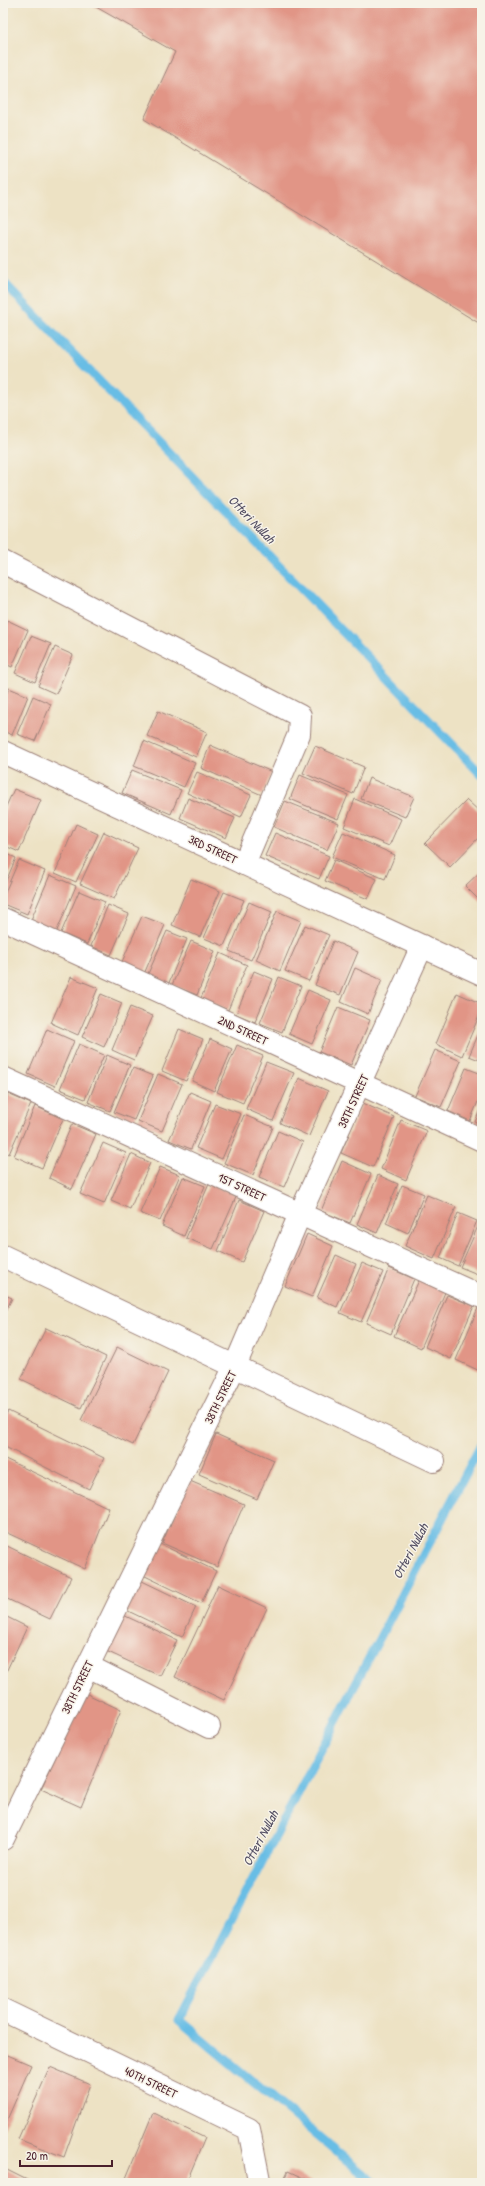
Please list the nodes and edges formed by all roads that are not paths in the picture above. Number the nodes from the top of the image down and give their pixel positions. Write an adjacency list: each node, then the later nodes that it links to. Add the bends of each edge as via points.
1 (3, 562): 3 (street, via 300,716 299,734)
2 (3, 752): 3 (street, 3RD STREET)
3 (244, 864): 5 (street, 3RD STREET)
4 (3, 919): 8 (street, 2ND STREET)
5 (422, 946): 6 (street, 3RD STREET); 8 (street, 38TH STREET)
6 (482, 974)
7 (3, 1078): 10 (street, 1ST STREET)
8 (360, 1084): 9 (street, 2ND STREET); 10 (street, 38TH STREET)
9 (482, 1140)
10 (300, 1214): 12 (street, 1ST STREET); 13 (street, 38TH STREET)
11 (3, 1256): 13 (street)
12 (482, 1297)
13 (235, 1366): 14 (street); 15 (street, 38TH STREET)
14 (434, 1461)
15 (88, 1666): 16 (street); 17 (street, 38TH STREET)
16 (209, 1727)
17 (3, 1840)
18 (3, 2010): 19 (street, 40TH STREET, via 248,2129)
19 (258, 2183)

